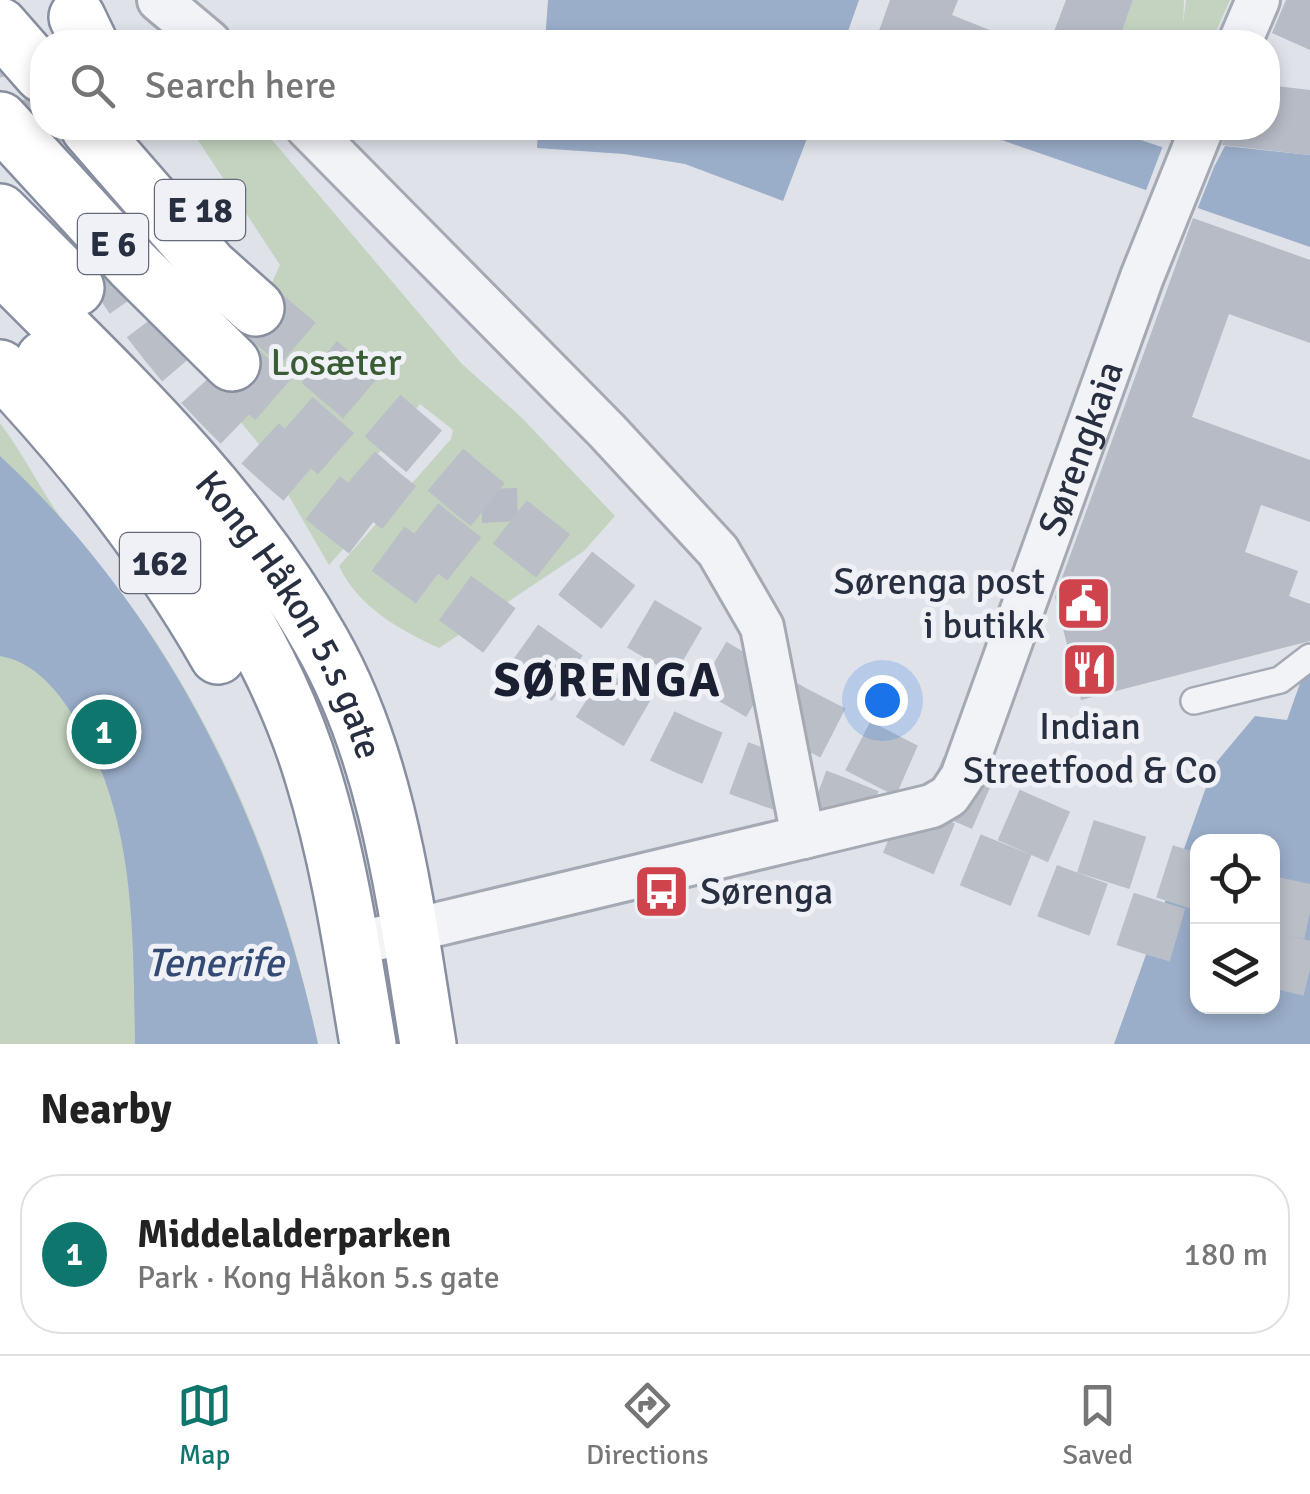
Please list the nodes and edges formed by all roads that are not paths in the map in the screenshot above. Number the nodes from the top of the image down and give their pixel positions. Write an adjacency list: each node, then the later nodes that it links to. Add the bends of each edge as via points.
1 (159, 0): 4 (street)
2 (1258, 0): 5 (street)
3 (0, 26): 6 (highway)
4 (195, 30)
5 (1245, 30)
6 (30, 60)
7 (0, 120): 16 (highway, E 6)
8 (100, 140): 14 (highway, E 6, via 210,266)
9 (147, 140): 14 (highway, E 18)
10 (320, 140): 21 (street, via 718,551 762,628)
11 (1197, 140): 21 (street, Sørengkaia, via 962,777 932,806)
12 (0, 212): 18 (highway, 162, via 150,362 234,458 282,539)
13 (0, 266): 18 (highway, Kong Håkon 5.s gate / 162, via 198,468)
14 (262, 298)
15 (0, 314): 22 (highway, Kong Håkon 5.s gate / 162, via 116,438 219,582 298,734)
16 (232, 363)
17 (0, 368): 22 (highway, 162, via 94,474 175,585)
18 (322, 642): 23 (highway, Kong Håkon 5.s gate / 162, via 372,769)
19 (1310, 657): 20 (street, via 1280,680)
20 (1194, 701)
21 (805, 837): 23 (street, Sørengkaia)
22 (334, 866): 24 (highway, Kong Håkon 5.s gate / 162)
23 (410, 932): 24 (street, Sørengkaia); 26 (highway, Kong Håkon 5.s gate / 162)
24 (351, 945): 25 (highway, Kong Håkon 5.s gate / 162)
25 (368, 1044)
26 (428, 1044)

